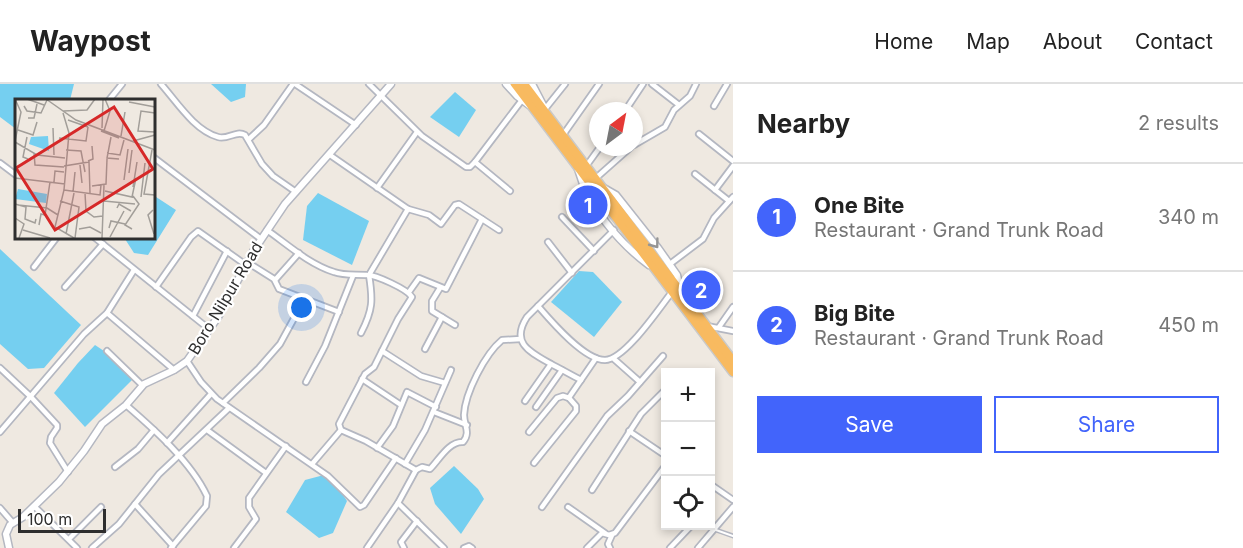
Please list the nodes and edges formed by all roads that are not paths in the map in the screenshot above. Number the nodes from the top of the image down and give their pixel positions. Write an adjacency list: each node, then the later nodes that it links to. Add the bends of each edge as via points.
1 (122, 84): 17 (street)
2 (161, 84): 28 (street, via 206,131 219,138 241,133)
3 (294, 84): 24 (street); 28 (street)
4 (369, 84): 16 (street)
5 (391, 84): 16 (street, Boro Nilpur Road)
6 (507, 84): 18 (street)
7 (514, 84): 22 (highway)
8 (524, 84): 23 (highway)
9 (532, 84): 23 (street)
10 (565, 84): 23 (street)
11 (599, 84): 27 (street)
12 (643, 84): 19 (street)
13 (652, 84): 20 (street)
14 (696, 84): 20 (street)
15 (727, 84): 21 (street)
16 (382, 96): 24 (street, Boro Nilpur Road); 25 (street)
17 (110, 99)
18 (522, 100): 22 (street); 34 (street)
19 (631, 102)
20 (679, 105): 29 (street, via 660,131)
21 (714, 106)
22 (532, 107): 37 (highway)
23 (546, 112): 27 (highway)
24 (356, 125): 30 (street, Boro Nilpur Road)
25 (417, 132): 34 (street, via 462,165 470,167); 42 (street)
26 (699, 134): 36 (street)
27 (564, 135): 37 (highway)
28 (249, 139): 45 (street, via 262,164)
29 (643, 140)
30 (330, 154): 42 (street); 45 (street, Boro Nilpur Road)
31 (591, 156): 37 (street)
32 (621, 156): 40 (street)
33 (154, 158): 55 (street)
34 (476, 162): 44 (street)
35 (0, 163): 38 (street)
36 (733, 164): 43 (street)
37 (582, 166): 40 (highway); 52 (street, via 582,183 587,193); 64 (highway)
38 (15, 174)
39 (695, 174): 43 (street)
40 (596, 178): 41 (highway)
41 (602, 187): 62 (street, one-way to 62, via 616,195); 73 (highway)
42 (377, 188): 47 (street)
43 (715, 190): 46 (street)
44 (510, 191)
45 (296, 192): 50 (street, Boro Nilpur Road)
46 (731, 199): 62 (street, via 714,218 703,239)
47 (408, 209): 49 (street, via 429,215 439,224 457,204); 67 (street)
48 (562, 216): 59 (street)
49 (482, 219): 51 (street); 72 (street, via 448,286)
50 (267, 230): 55 (street, Boro Nilpur Road); 60 (street)
51 (499, 230)
52 (614, 230): 59 (street); 64 (street)
53 (56, 238): 63 (street)
54 (95, 238): 57 (street)
55 (261, 239): 61 (street, Boro Nilpur Road)
56 (548, 242): 66 (street)
57 (103, 244): 65 (street); 71 (street)
58 (226, 251): 61 (street); 70 (street, via 198,231); 80 (street)
59 (594, 251): 66 (street)
60 (299, 253): 68 (street, via 322,268); 69 (street)
61 (246, 264): 69 (street); 85 (street, Boro Nilpur Road)
62 (670, 264): 73 (street, via 677,275)
63 (34, 267)
64 (655, 269): 73 (highway)
65 (134, 270): 70 (street); 79 (street)
66 (572, 273): 76 (street)
67 (369, 274): 68 (street); 74 (street); 87 (street, via 372,309)
68 (353, 276): 78 (street)
69 (275, 280): 75 (street, via 276,287)
70 (156, 286): 80 (street)
71 (65, 287)
72 (440, 288): 74 (street, via 419,278); 81 (street, via 430,308)
73 (676, 291): 83 (highway); 94 (street); 102 (highway)
74 (409, 292): 91 (street, via 412,297)
75 (304, 300): 78 (street); 114 (street, via 280,344)
76 (537, 306): 88 (street, via 522,324); 93 (street, via 568,338)
77 (733, 307): 84 (street)
78 (339, 312): 105 (street)
79 (107, 313): 98 (street); 111 (street)
80 (193, 316): 85 (street)
81 (442, 317): 82 (street); 89 (street)
82 (455, 325)
83 (707, 326): 84 (street); 96 (highway)
84 (719, 327): 86 (street)
85 (209, 329): 95 (street, Boro Nilpur Road)
86 (733, 331)
87 (361, 333)
88 (521, 339): 97 (street, via 530,352); 120 (street, via 502,340 494,348 469,392 464,415)
89 (425, 349)
90 (107, 351): 108 (street)
91 (382, 351): 103 (street); 107 (street, via 421,376)
92 (663, 356): 106 (street)
93 (596, 358): 94 (street); 104 (street)
94 (614, 358): 106 (street)
95 (187, 360): 98 (street, Boro Nilpur Road); 109 (street)
96 (733, 361)
97 (551, 364): 100 (street); 113 (street)
98 (174, 370): 108 (street, Boro Nilpur Road)
99 (451, 370): 107 (street)
100 (562, 370): 104 (street); 117 (street)
101 (1, 372): 111 (street)
102 (733, 372)
103 (363, 379): 116 (street); 123 (street, via 339,424)
104 (581, 380): 112 (street)
105 (306, 382)
106 (640, 382): 148 (street, via 607,416)
107 (446, 383): 119 (street)
108 (142, 386): 115 (street, Boro Nilpur Road)
109 (211, 394): 114 (street); 127 (street)
110 (661, 394): 124 (street)
111 (31, 397): 125 (street); 139 (street, via 57,425 50,443)
112 (569, 398): 126 (street, via 557,398); 133 (street, via 576,411)
113 (525, 401)
114 (223, 403): 118 (street)
115 (126, 405): 121 (street); 139 (street, Boro Nilpur Road, via 102,424)
116 (401, 405): 119 (street, via 409,391); 129 (street, via 393,426)
117 (536, 407)
118 (229, 408): 122 (street); 128 (street)
119 (435, 409): 120 (street); 135 (street)
120 (467, 425): 137 (street, via 465,441 454,443 430,469)
121 (154, 430): 127 (street); 136 (street)
122 (207, 430): 131 (street); 140 (street)
123 (341, 430): 129 (street); 134 (street)
124 (629, 431): 130 (street); 142 (street)
125 (0, 432)
126 (529, 432)
127 (167, 443): 131 (street)
128 (286, 446): 134 (street); 140 (street)
129 (377, 448): 132 (street)
130 (661, 453)
131 (178, 457): 145 (street); 162 (street, via 205,491 208,502)
132 (396, 458): 134 (street, via 362,507); 135 (street)
133 (534, 463)
134 (312, 464)
135 (405, 464): 137 (street)
136 (115, 467)
137 (416, 470): 144 (street)
138 (661, 471): 159 (street)
139 (68, 472): 146 (street, Boro Nilpur Road)
140 (266, 473): 166 (street, via 248,502 256,519)
141 (715, 489): 143 (street)
142 (592, 490)
143 (733, 500)
144 (398, 503): 152 (street); 167 (street)
145 (135, 504): 162 (street); 165 (street, via 110,534)
146 (34, 506): 153 (street, Boro Nilpur Road); 161 (street)
147 (101, 507): 161 (street)
148 (542, 507)
149 (568, 507): 158 (street)
150 (733, 507): 154 (street)
151 (0, 508): 153 (street)
152 (417, 521): 168 (street, via 401,542); 169 (street)
153 (13, 523): 163 (street, via 6,534)
154 (715, 528)
155 (715, 529): 160 (lane)
156 (686, 530): 174 (street)
157 (713, 530): 175 (street)
158 (605, 533): 159 (street); 172 (street)
159 (612, 535): 173 (street)
160 (733, 536)
161 (69, 539): 164 (street)
162 (172, 547)
163 (9, 548)
164 (77, 548)
165 (92, 548)
166 (234, 548)
167 (367, 548)
168 (404, 548)
169 (444, 548)
170 (464, 548): 171 (street)
171 (472, 548)
172 (587, 548)
173 (610, 548)
174 (670, 548)
175 (698, 548)

